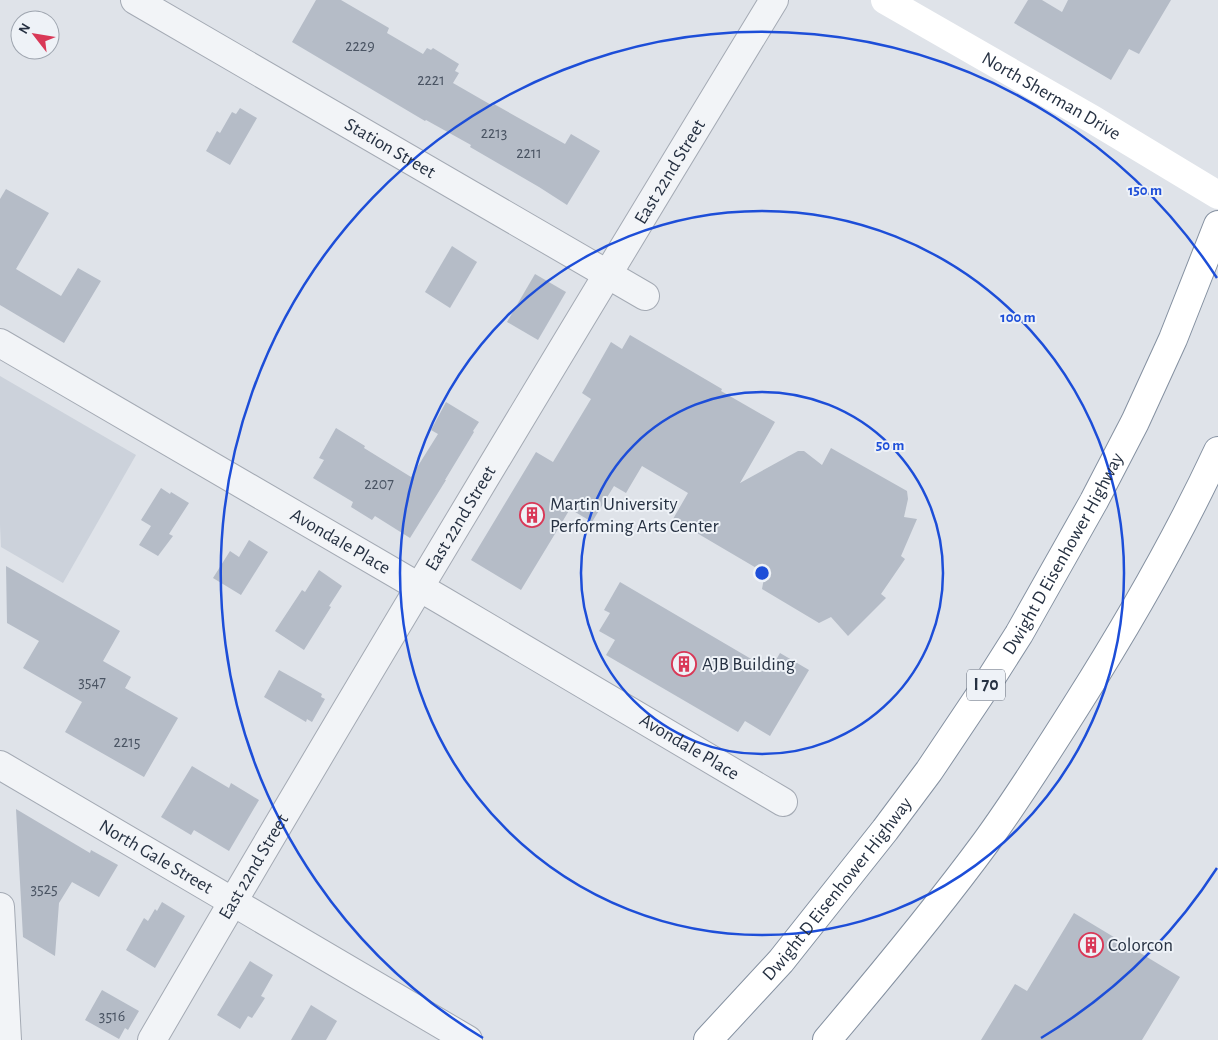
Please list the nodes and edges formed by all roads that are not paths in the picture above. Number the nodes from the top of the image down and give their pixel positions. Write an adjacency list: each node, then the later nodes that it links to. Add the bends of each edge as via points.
1 (135, 0): 6 (street, Station Street)
2 (774, 0): 6 (street, East 22nd Street)
3 (885, 0): 4 (main road, North Sherman Drive)
4 (1218, 195)
5 (1218, 226): 18 (main road, Dwight D Eisenhower Highway / I 70, via 1173,339 1135,422 1019,634 886,830 781,961)
6 (608, 274): 7 (street, Station Street); 10 (street, East 22nd Street)
7 (645, 296)
8 (0, 343): 10 (street, Avondale Place)
9 (1218, 451): 19 (main road, via 1180,529 1136,607 1026,784 950,891)
10 (420, 587): 12 (street, Avondale Place); 13 (street, East 22nd Street)
11 (0, 765): 13 (street, North Gale Street)
12 (783, 802)
13 (233, 902): 16 (street, East 22nd Street); 17 (street, North Gale Street)
14 (0, 907): 15 (street)
15 (7, 1040)
16 (152, 1040)
17 (468, 1040)
18 (708, 1040)
19 (827, 1040)

